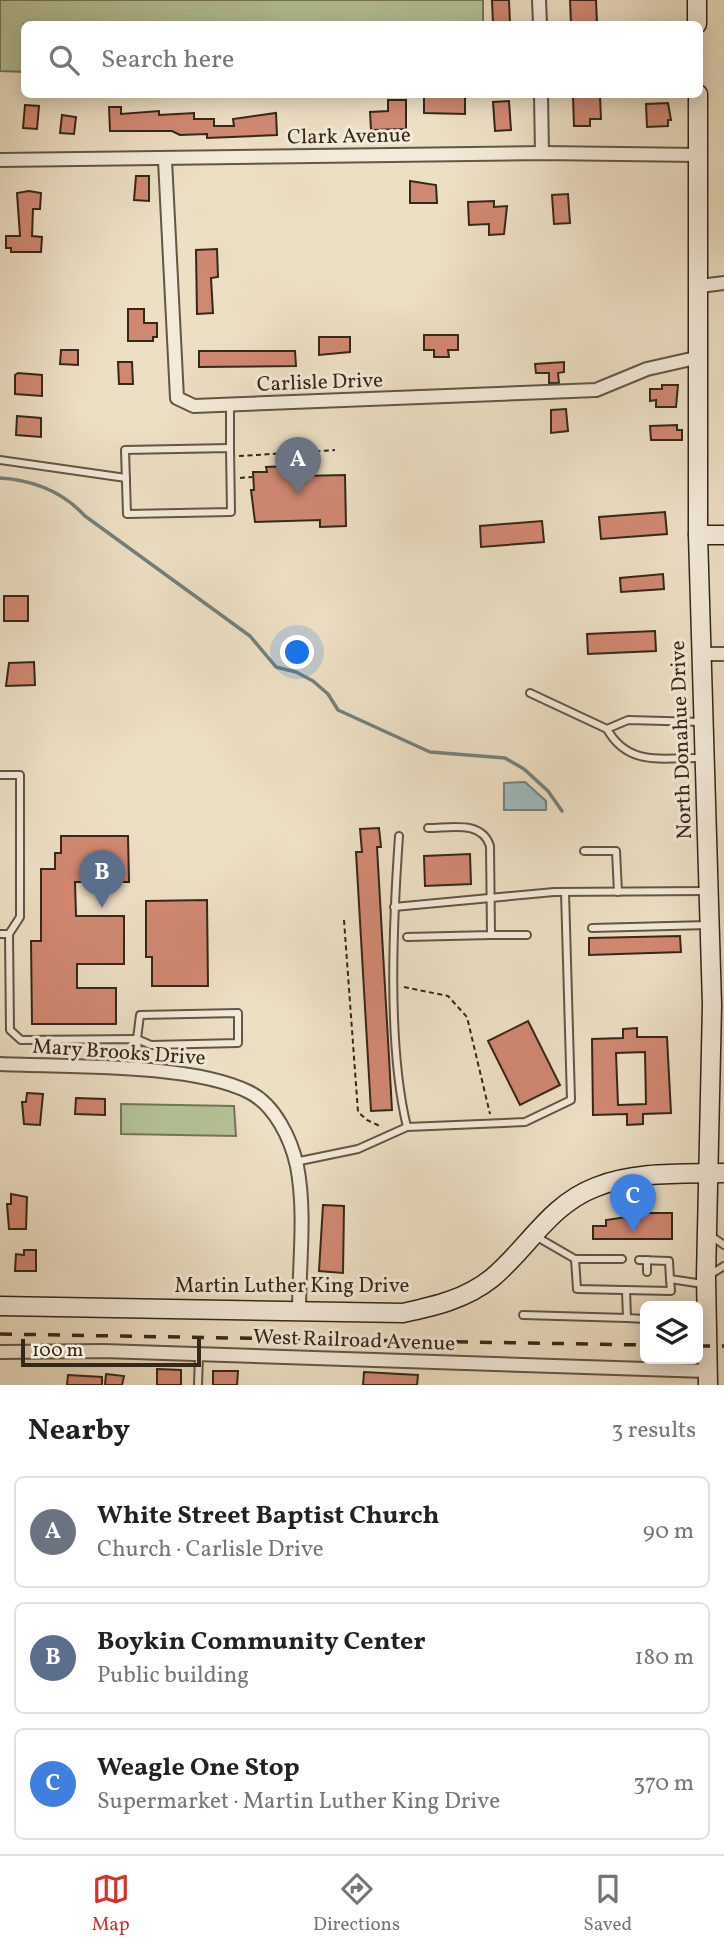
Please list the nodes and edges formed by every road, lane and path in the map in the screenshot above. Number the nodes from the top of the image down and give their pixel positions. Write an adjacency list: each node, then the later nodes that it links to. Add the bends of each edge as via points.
1 (539, 0): 3 (street)
2 (697, 0): 4 (street)
3 (540, 21)
4 (697, 21)
5 (541, 98): 7 (street)
6 (698, 98): 8 (street, North Donahue Drive)
7 (542, 152): 8 (street, Clark Avenue); 10 (street, Clark Avenue)
8 (699, 155): 12 (street, North Donahue Drive)
9 (0, 160): 10 (street, Clark Avenue)
10 (165, 160): 14 (street, Carlisle Drive, via 177,398 194,406)
11 (724, 283): 12 (street)
12 (700, 286): 13 (street, North Donahue Drive)
13 (700, 357): 14 (street, Carlisle Drive, via 647,369 596,390); 29 (street, North Donahue Drive)
14 (230, 405): 15 (lane)
15 (230, 448): 26 (lane, via 125,450); 26 (lane, via 231,512 127,514)
16 (335, 450): 17 (path)
17 (309, 452): 18 (path); 22 (path)
18 (276, 454): 20 (path); 21 (path, via 239,456)
19 (0, 460): 26 (lane)
20 (277, 466)
21 (239, 467)
22 (310, 468): 23 (path); 24 (path)
23 (298, 469)
24 (310, 476)
25 (252, 477): 27 (path)
26 (126, 478)
27 (240, 478)
28 (724, 535): 29 (street)
29 (698, 536): 30 (street, North Donahue Drive)
30 (702, 654): 31 (street); 33 (street, North Donahue Drive)
31 (724, 654)
32 (530, 693): 34 (lane)
33 (704, 722): 34 (lane, via 628,720); 35 (street, North Donahue Drive)
34 (607, 729): 35 (lane, via 617,747 636,757)
35 (705, 758): 40 (street, North Donahue Drive)
36 (0, 775): 49 (lane, via 20,775 20,917)
37 (428, 828): 43 (lane, via 474,828 487,836)
38 (399, 836): 44 (lane)
39 (584, 851): 42 (lane, via 616,851)
40 (709, 891): 42 (lane); 46 (street, North Donahue Drive)
41 (565, 892): 42 (lane); 43 (lane); 58 (lane, via 571,1100 525,1122)
42 (618, 892)
43 (490, 898): 44 (lane); 50 (lane)
44 (394, 907): 53 (lane)
45 (344, 920): 60 (path, via 358,1112 380,1126)
46 (710, 925): 47 (lane); 54 (street, North Donahue Drive)
47 (592, 928)
48 (0, 934): 49 (lane)
49 (9, 934): 55 (lane, via 10,1030 20,1040)
50 (491, 935): 51 (lane); 52 (lane)
51 (527, 935)
52 (407, 937)
53 (396, 988): 58 (path, via 412,986 448,996 467,1017); 59 (lane)
54 (718, 1005): 62 (street, North Donahue Drive)
55 (137, 1039): 55 (lane, via 140,1014 238,1013 238,1043 151,1045); 57 (lane)
56 (0, 1063): 57 (street, Mary Brooks Drive)
57 (139, 1070): 61 (street, Mary Brooks Drive, via 211,1078 251,1093 282,1125)
58 (492, 1123): 59 (lane)
59 (407, 1127): 60 (lane)
60 (400, 1130): 61 (lane, via 358,1149)
61 (295, 1162): 78 (street, Mary Brooks Drive, via 300,1209)
62 (716, 1173): 63 (street, North Donahue Drive); 64 (street, Martin Luther King Drive, via 639,1176 595,1187 553,1212)
63 (708, 1233): 65 (lane); 75 (street, North Donahue Drive)
64 (532, 1234): 66 (lane); 78 (street, Martin Luther King Drive, via 493,1277 439,1306 403,1313)
65 (724, 1245)
66 (575, 1259): 67 (lane); 76 (lane, via 577,1289)
67 (601, 1259): 68 (lane); 71 (lane)
68 (614, 1259): 69 (lane); 72 (lane)
69 (622, 1259)
70 (724, 1266): 75 (lane)
71 (602, 1269)
72 (614, 1270)
73 (646, 1272): 74 (lane, via 643,1260 669,1261)
74 (670, 1279): 75 (lane); 76 (lane, via 671,1291)
75 (706, 1281): 84 (street, North Donahue Drive)
76 (630, 1288): 80 (lane)
77 (0, 1306): 78 (street, Martin Luther King Drive)
78 (299, 1311)
79 (523, 1315): 80 (lane)
80 (627, 1318): 81 (lane)
81 (640, 1318)
82 (0, 1352): 83 (street, West Railroad Avenue)
83 (199, 1356): 84 (street, West Railroad Avenue); 85 (lane)
84 (708, 1378)
85 (198, 1385)

